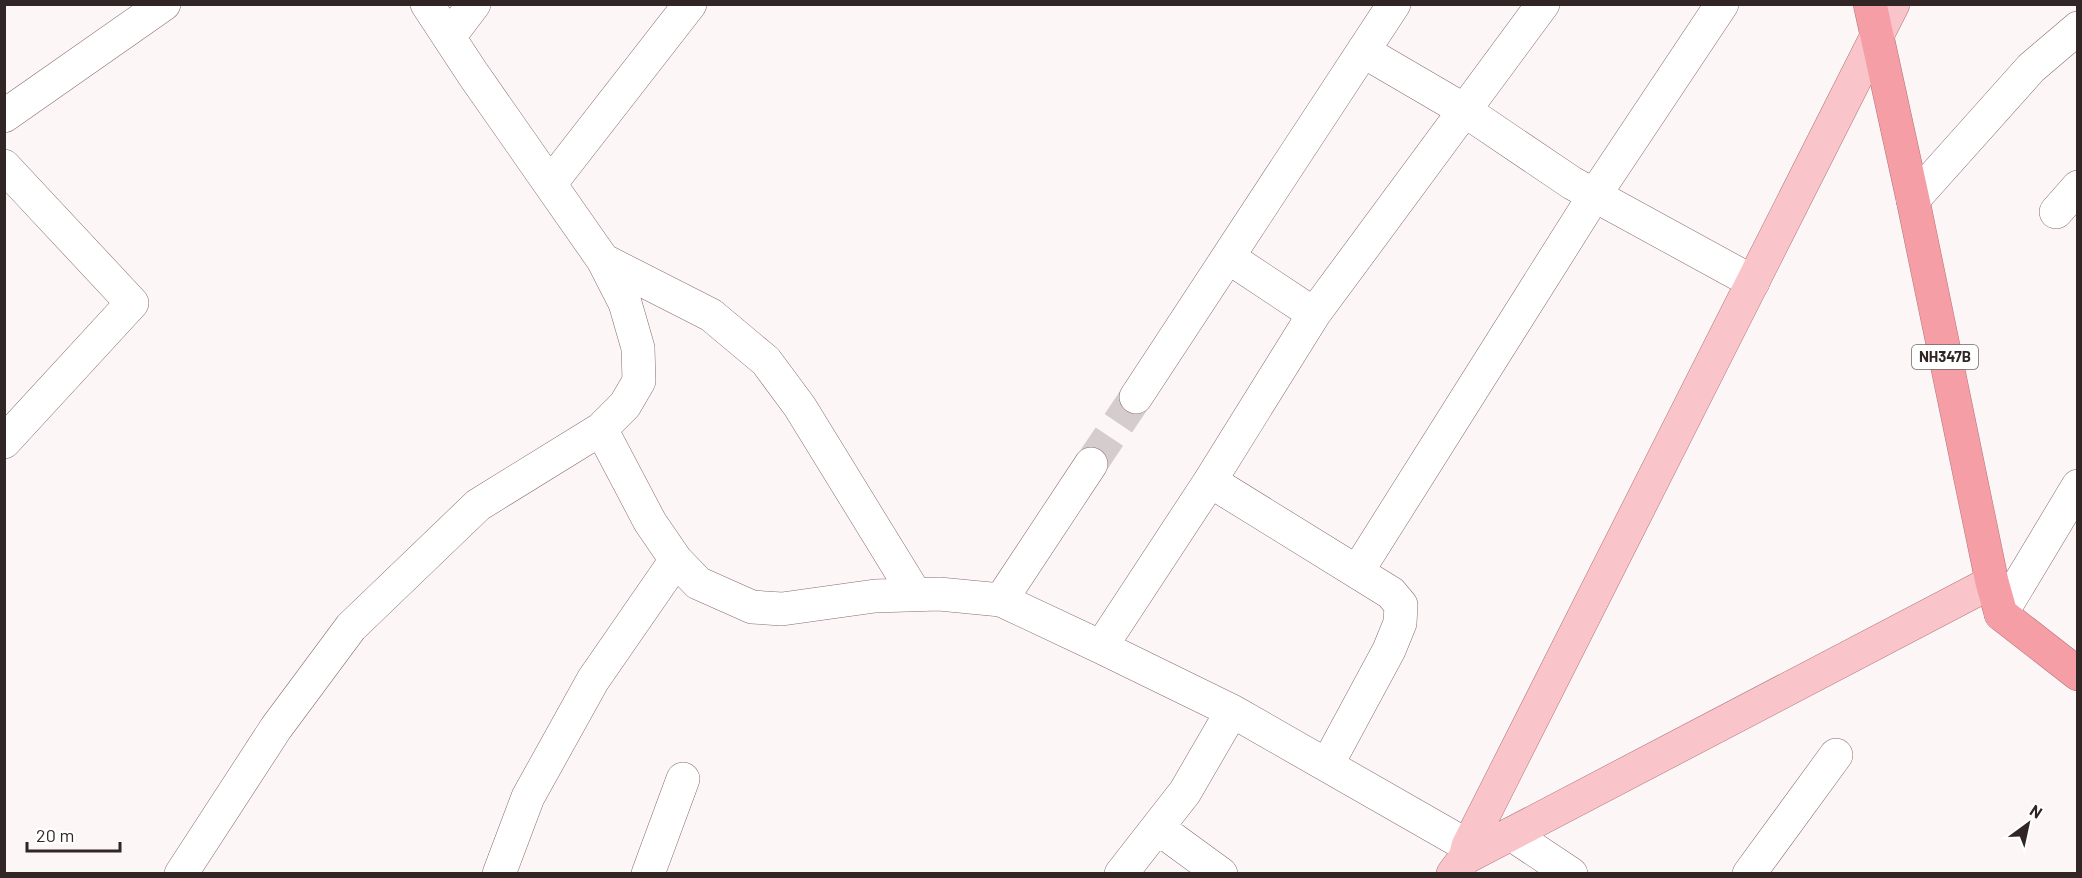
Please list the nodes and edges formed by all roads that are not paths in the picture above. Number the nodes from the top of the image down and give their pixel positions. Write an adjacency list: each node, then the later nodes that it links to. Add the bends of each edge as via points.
1 (164, 4): 15 (street)
2 (427, 4): 11 (street)
3 (474, 4): 11 (street)
4 (690, 4): 17 (street)
5 (1394, 4): 13 (street)
6 (1543, 4): 14 (street)
7 (1722, 4): 19 (street)
8 (1870, 4): 12 (highway, NH347B)
9 (1893, 4): 12 (main road)
10 (2078, 28): 20 (street, via 2031,68)
11 (449, 37): 17 (street)
12 (1876, 39): 20 (highway, NH347B); 24 (main road)
13 (1364, 51): 14 (street); 22 (street)
14 (1464, 110): 19 (street); 25 (street)
15 (4, 116)
16 (4, 166): 28 (street, via 132,303)
17 (550, 184): 23 (street)
18 (2078, 187): 21 (street)
19 (1594, 196): 24 (street); 33 (street)
20 (1913, 200): 34 (highway, NH347B)
21 (2056, 212)
22 (1227, 257): 25 (street); 26 (street)
23 (603, 260): 27 (street, via 632,325 638,348 639,381 625,405); 35 (street, via 711,315 766,362 800,407)
24 (1753, 282): 46 (main road)
25 (1314, 314): 30 (street)
26 (1136, 397)
27 (601, 429): 32 (street, via 650,522); 47 (street, via 478,505 351,627 276,728)
28 (4, 442)
29 (1091, 464): 36 (street)
30 (1210, 481): 33 (street); 38 (street)
31 (2078, 486): 37 (street)
32 (676, 560): 35 (street, via 698,583 752,607 782,609); 48 (street, via 593,680 528,797)
33 (1356, 572): 42 (street, via 1391,593 1401,605 1400,623)
34 (1992, 582): 37 (highway, NH347B); 45 (main road)
35 (915, 594): 36 (street)
36 (1001, 600): 38 (street)
37 (2001, 614): 39 (highway)
38 (1101, 646): 40 (street)
39 (2078, 674)
40 (1232, 711): 42 (street); 44 (street, via 1185,792)
41 (1836, 755): 53 (street)
42 (1327, 765): 46 (street)
43 (683, 779): 49 (street)
44 (1158, 828): 50 (street); 51 (street)
45 (1511, 834): 46 (main road); 52 (street)
46 (1462, 859)
47 (181, 873)
48 (499, 873)
49 (648, 873)
50 (1121, 873)
51 (1221, 873)
52 (1571, 873)
53 (1749, 873)

